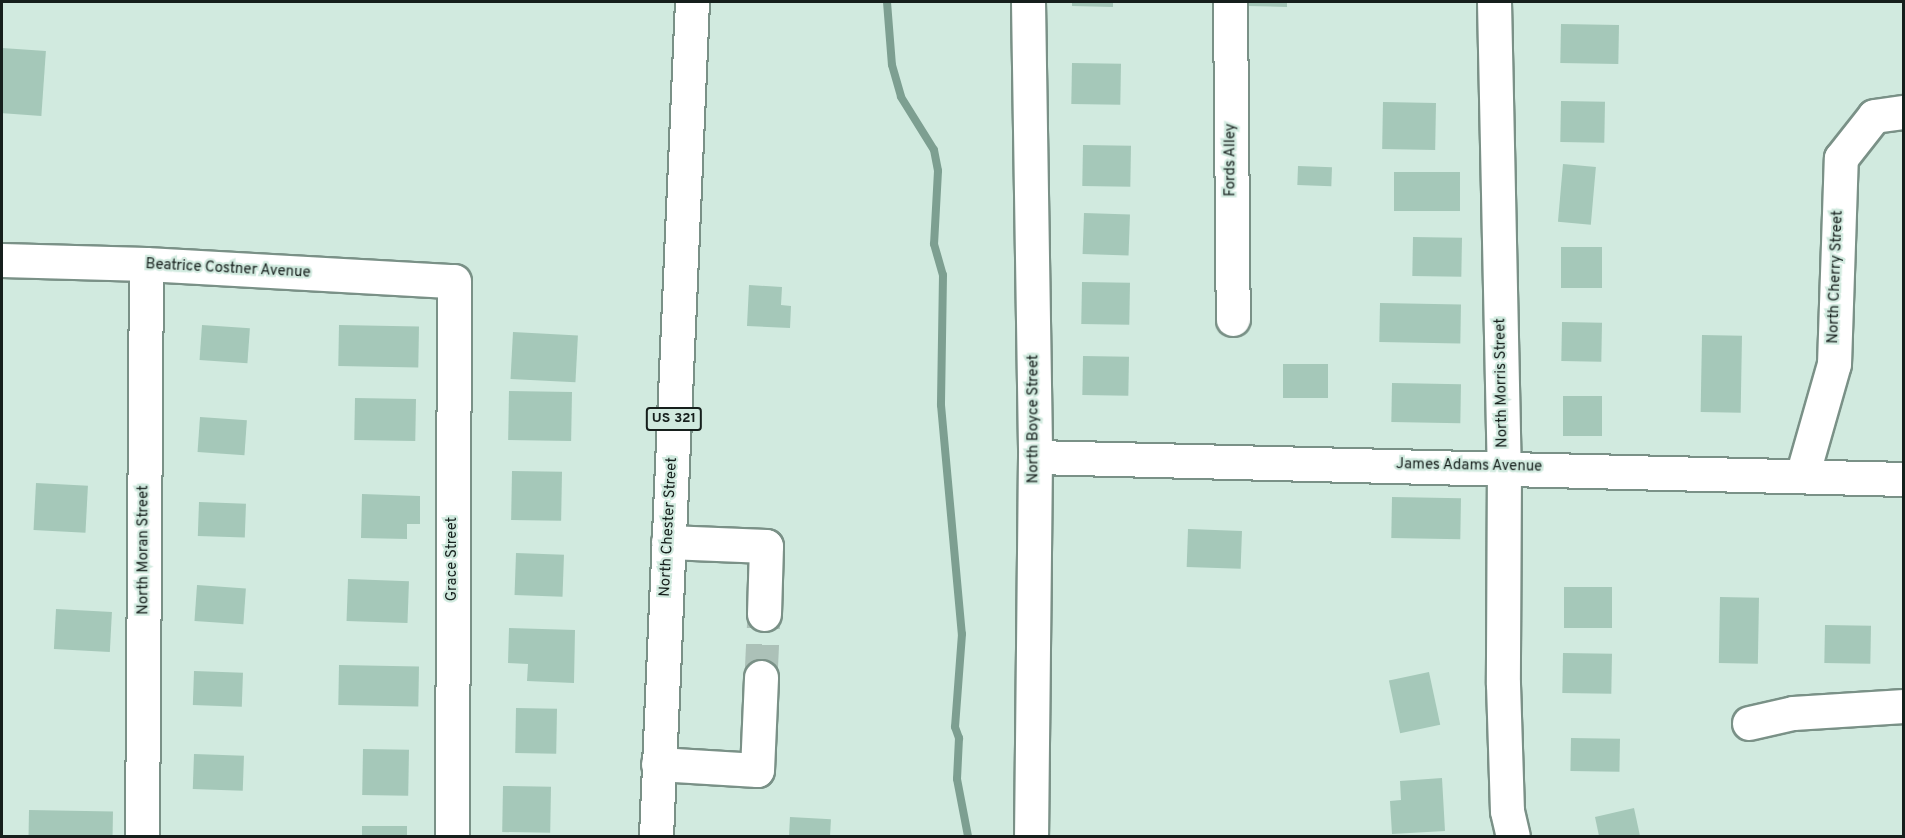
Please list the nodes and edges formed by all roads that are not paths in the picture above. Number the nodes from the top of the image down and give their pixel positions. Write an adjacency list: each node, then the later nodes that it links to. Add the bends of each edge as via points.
1 (692, 2): 14 (street, North Chester Street / US 321)
2 (1028, 2): 10 (street, North Boyce Street)
3 (1230, 2): 9 (street, Fords Alley)
4 (1494, 2): 11 (street, North Morris Street)
5 (1904, 111): 12 (street, North Cherry Street, via 1874,116 1841,158 1834,364)
6 (2, 260): 7 (street, Beatrice Costner Avenue)
7 (146, 264): 8 (street, Beatrice Costner Avenue); 20 (street, North Moran Street)
8 (454, 281): 21 (street, Grace Street)
9 (1233, 319)
10 (1035, 457): 11 (street, James Adams Avenue); 23 (street, North Boyce Street)
11 (1504, 466): 12 (street, James Adams Avenue); 24 (street, North Morris Street, via 1503,684 1507,811)
12 (1802, 476): 13 (street, James Adams Avenue)
13 (1904, 479)
14 (668, 542): 15 (street, via 766,546); 19 (street, North Chester Street / US 321)
15 (764, 614)
16 (761, 677): 19 (street, via 757,770)
17 (1904, 706): 18 (street, via 1793,713)
18 (1749, 723)
19 (658, 764): 22 (street, North Chester Street / US 321)
20 (142, 837)
21 (453, 837)
22 (656, 837)
23 (1031, 837)
24 (1513, 837)

